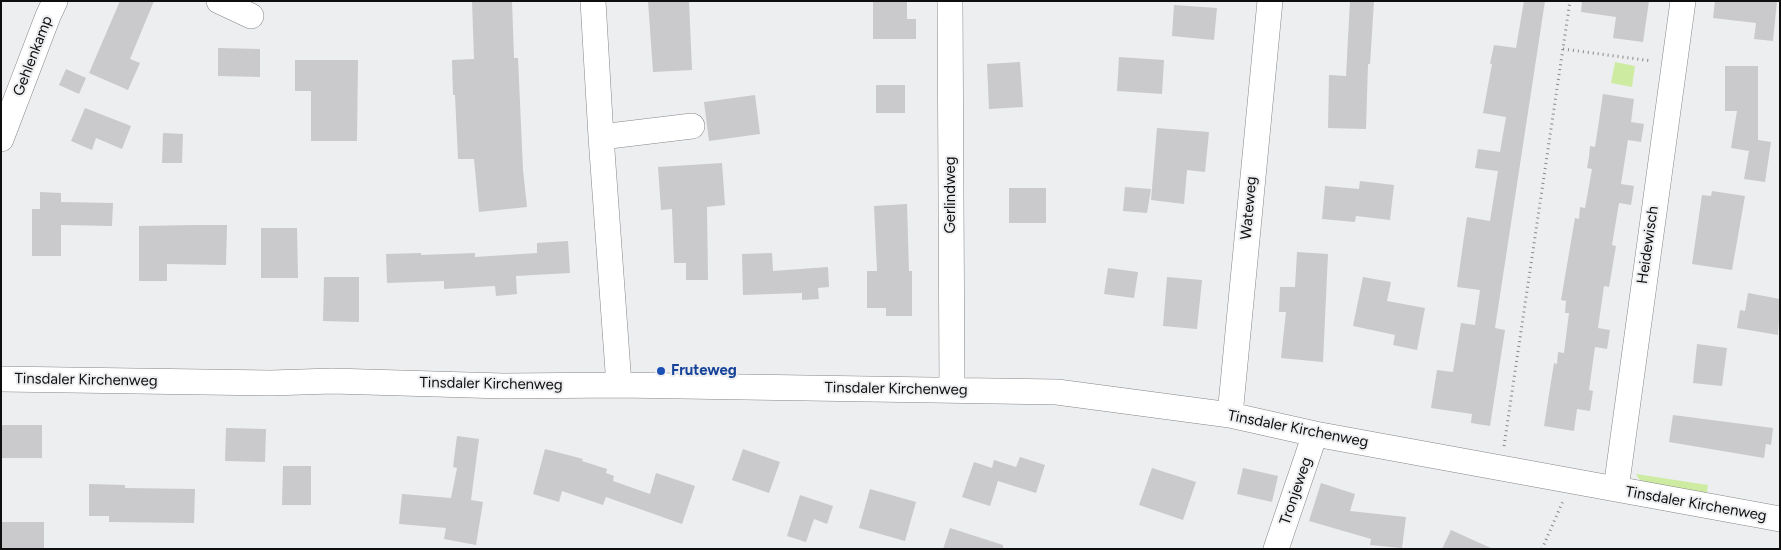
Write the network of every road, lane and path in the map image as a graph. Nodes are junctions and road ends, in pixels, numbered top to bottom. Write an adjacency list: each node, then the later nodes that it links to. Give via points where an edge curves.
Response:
1 (55, 1): 13 (street, Gehlenkamp)
2 (219, 1): 8 (street)
3 (593, 1): 12 (street)
4 (950, 1): 16 (street, Gerlindweg)
5 (1270, 1): 17 (street, Wateweg)
6 (1570, 1): 9 (path)
7 (1683, 1): 10 (street, Heidewisch)
8 (251, 16)
9 (1564, 49): 10 (path); 19 (path)
10 (1674, 64): 21 (street, Heidewisch)
11 (692, 126): 12 (street)
12 (601, 137): 15 (street)
13 (1, 139)
14 (1, 379): 15 (street, Tinsdaler Kirchenweg)
15 (619, 385): 16 (street, Tinsdaler Kirchenweg)
16 (952, 389): 17 (street, Tinsdaler Kirchenweg, via 1057,392)
17 (1230, 414): 18 (street, Tinsdaler Kirchenweg)
18 (1315, 434): 19 (street, Tinsdaler Kirchenweg); 23 (street, Tronjeweg)
19 (1501, 467): 20 (street, Tinsdaler Kirchenweg)
20 (1572, 481): 21 (street, Tinsdaler Kirchenweg); 24 (path)
21 (1616, 489): 22 (street, Tinsdaler Kirchenweg)
22 (1780, 519)
23 (1276, 549)
24 (1542, 549)

